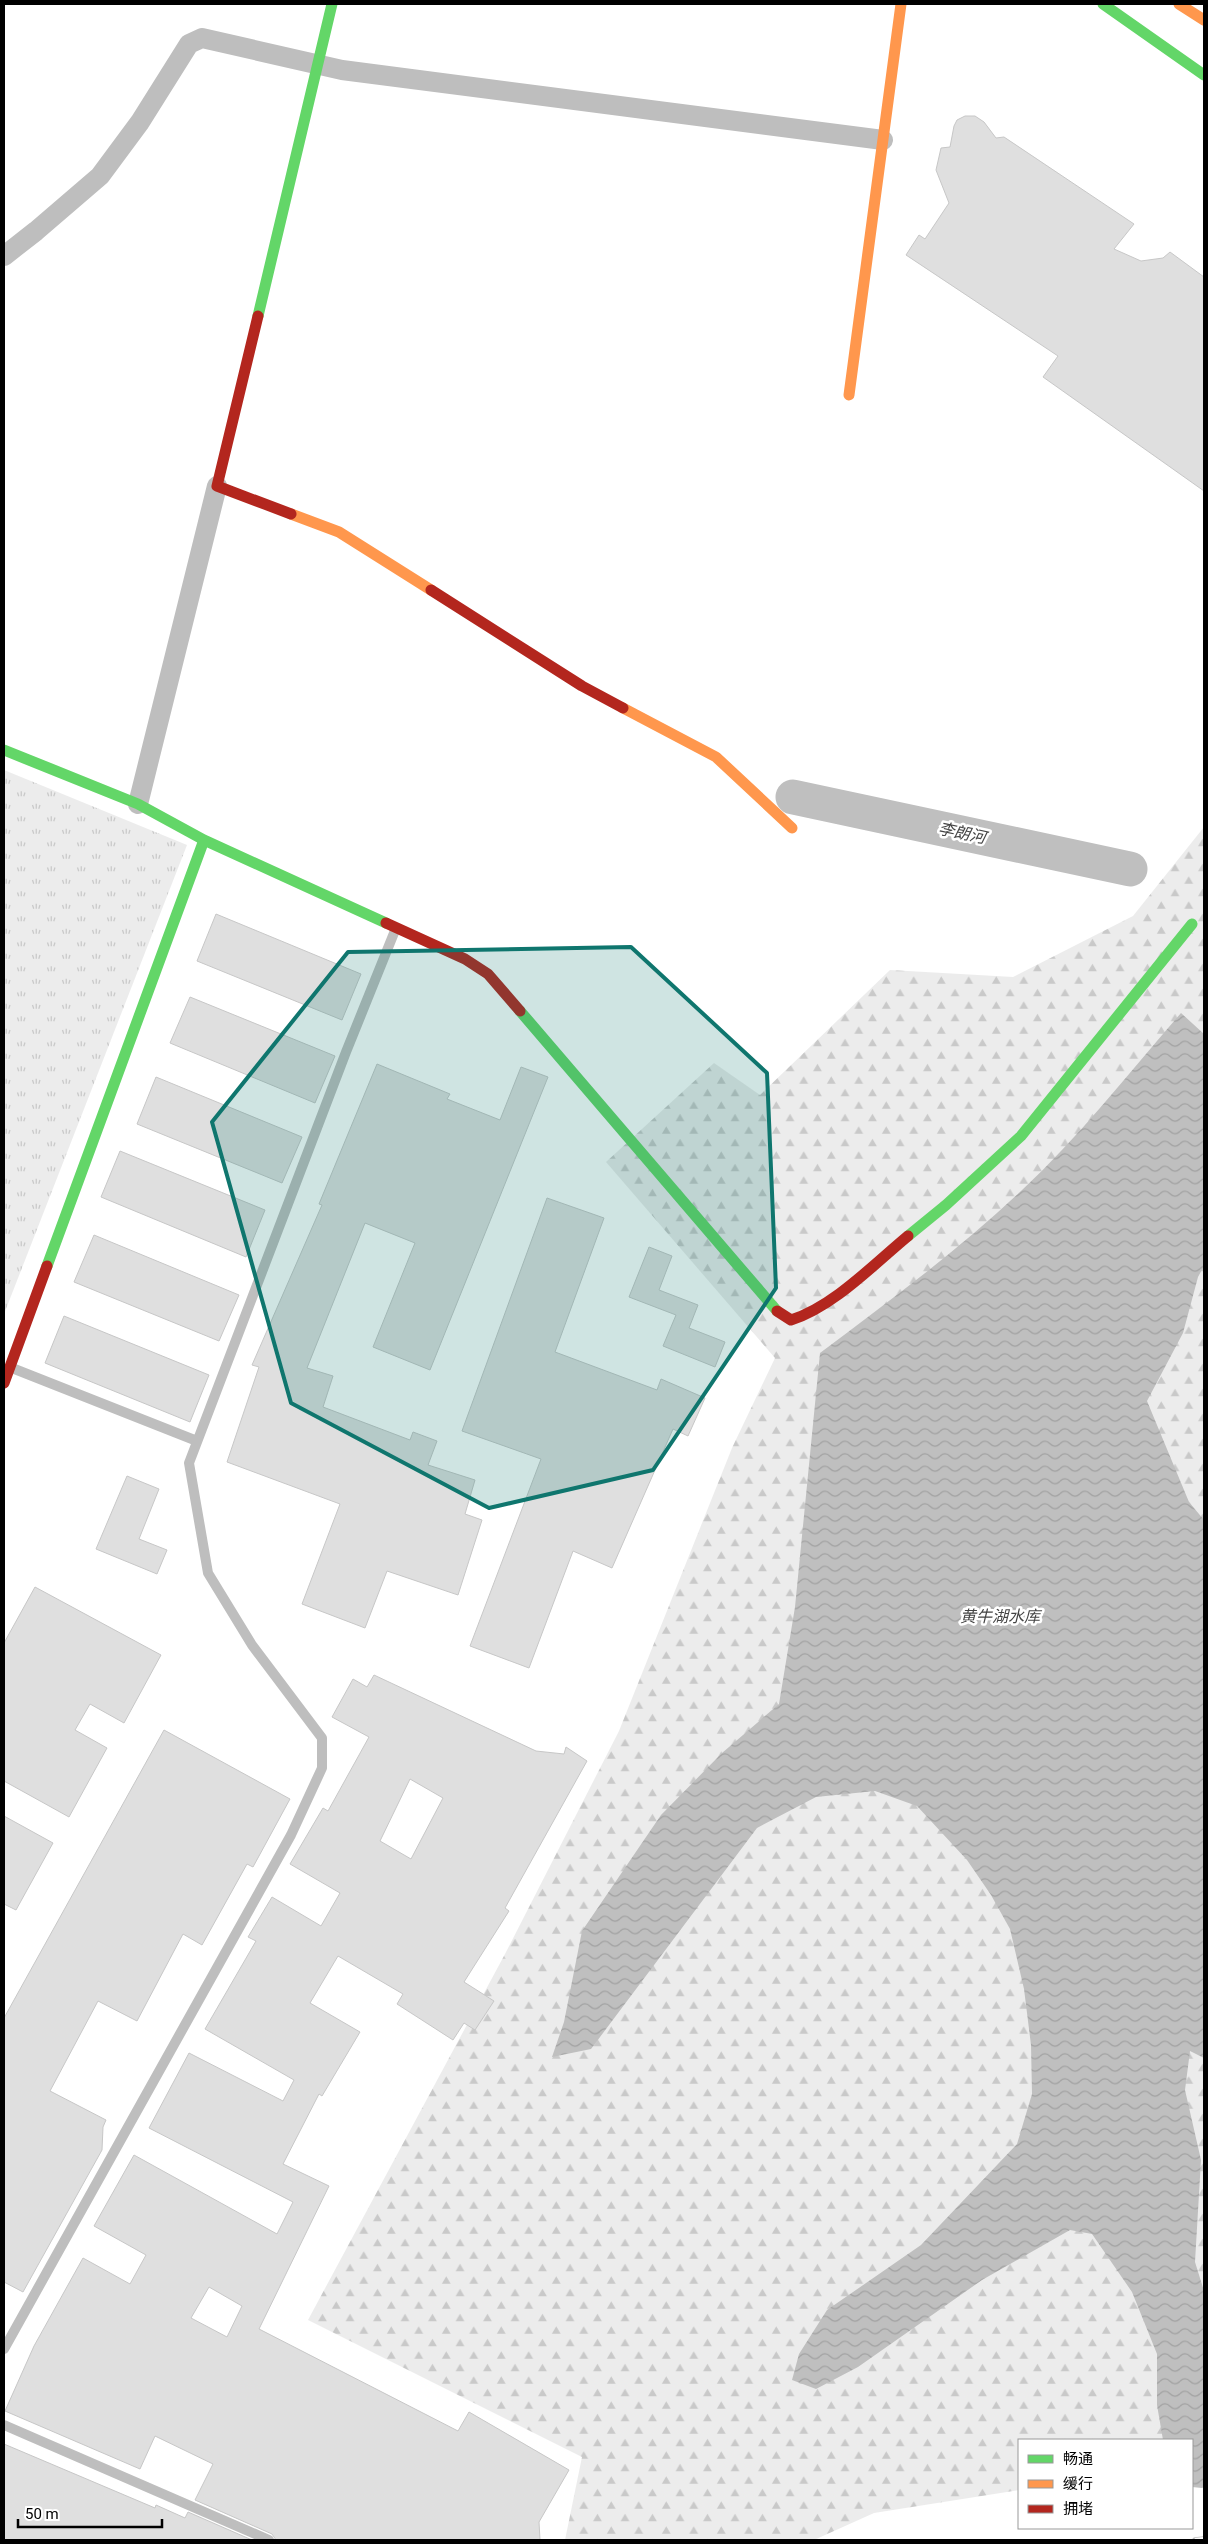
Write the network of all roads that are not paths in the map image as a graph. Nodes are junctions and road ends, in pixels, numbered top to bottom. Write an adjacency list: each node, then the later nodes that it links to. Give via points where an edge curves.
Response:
1 (332, 4): 6 (street)
2 (901, 4): 8 (street)
3 (1103, 4): 7 (street)
4 (1179, 4): 5 (street)
5 (1204, 20)
6 (316, 64): 8 (street); 9 (street, via 202,38 190,44 140,122 100,176); 11 (street)
7 (1204, 75)
8 (883, 140): 10 (street)
9 (4, 256)
10 (849, 396)
11 (216, 486): 13 (street); 14 (street, via 338,532 582,686 716,758)
12 (4, 750): 13 (street)
13 (138, 804): 15 (street)
14 (792, 828)
15 (204, 840): 17 (street); 18 (street)
16 (1192, 924): 17 (street, via 1021,1136 946,1205 826,1303 791,1320 779,1313 488,974 465,959)
17 (397, 928): 20 (lane)
18 (10, 1367): 19 (street); 20 (lane)
19 (4, 1383)
20 (197, 1441): 21 (lane, via 189,1463 208,1573 252,1645 322,1738 322,1768 290,1835)
21 (4, 2349)
22 (4, 2425): 23 (lane)
23 (269, 2540)

